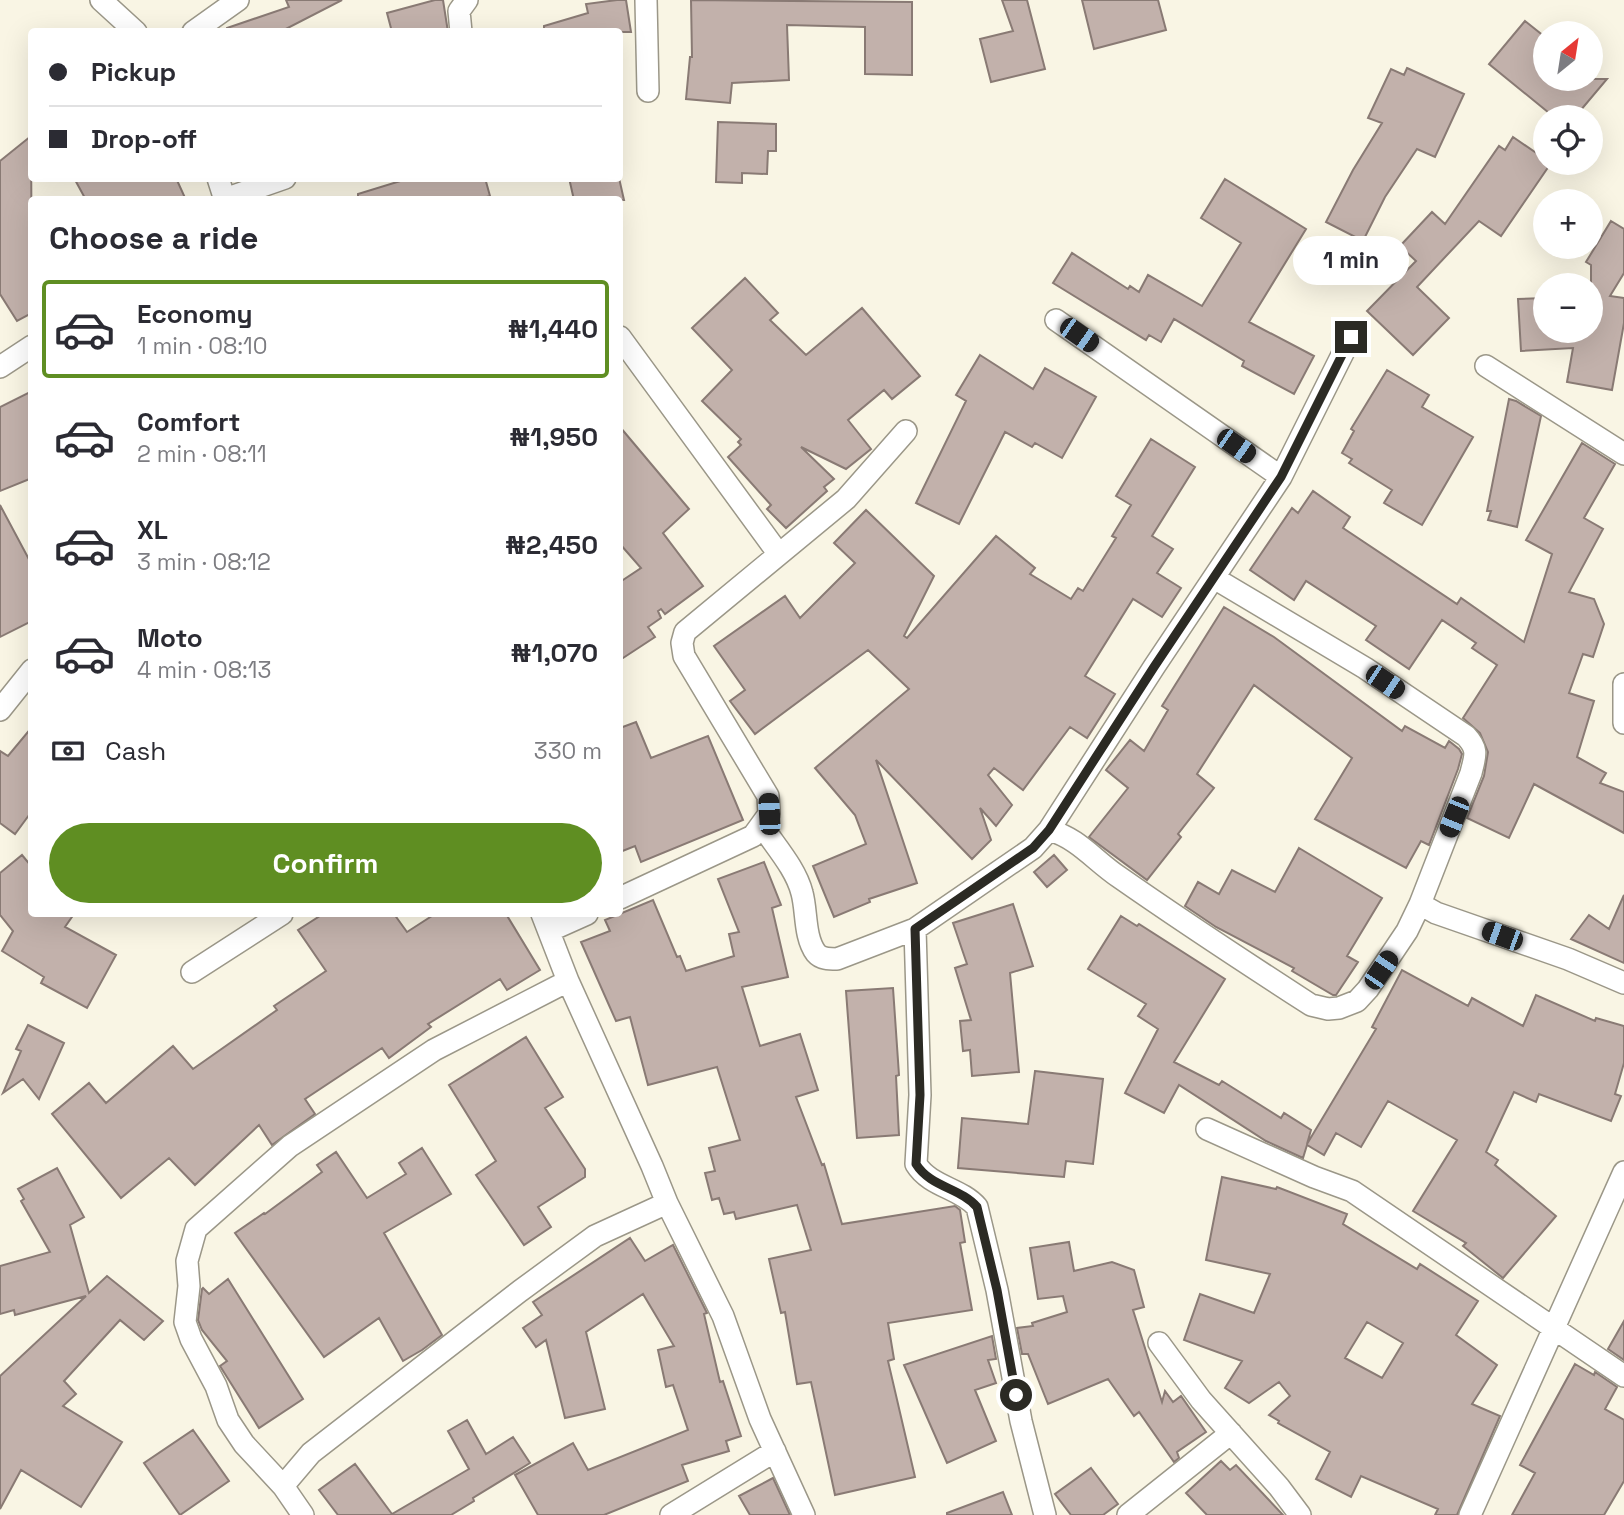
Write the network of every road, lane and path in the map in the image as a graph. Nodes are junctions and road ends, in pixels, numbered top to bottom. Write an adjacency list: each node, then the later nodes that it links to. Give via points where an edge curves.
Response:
1 (101, 0): 5 (street)
2 (238, 0): 6 (street)
3 (467, 0): 7 (street, via 460,11)
4 (646, 0): 8 (street)
5 (131, 28)
6 (199, 28)
7 (461, 28)
8 (648, 91)
9 (274, 182): 10 (street)
10 (234, 196)
11 (1056, 320): 19 (street)
12 (1351, 337): 19 (street)
13 (623, 341): 20 (street)
14 (28, 348): 16 (street)
15 (1486, 366): 18 (street)
16 (0, 367)
17 (906, 431): 20 (street, via 846,499)
18 (1624, 454)
19 (1281, 477): 21 (street)
20 (778, 553): 27 (street, via 684,632 682,643 684,656 768,796 769,814)
21 (1214, 578): 26 (street); 29 (street, via 1365,668 1474,745 1471,773)
22 (28, 675): 24 (street)
23 (1624, 684): 25 (street)
24 (0, 710)
25 (1624, 723)
26 (1049, 830): 29 (street, via 1076,842 1111,872 1311,1005 1328,1009 1357,1001 1368,989); 33 (street, via 1033,848)
27 (758, 831): 28 (street); 33 (street, via 776,847 802,891 811,941 821,957 837,959)
28 (623, 897)
29 (1420, 904): 36 (street)
30 (277, 917): 34 (street)
31 (571, 917): 32 (street)
32 (545, 922): 35 (street)
33 (915, 929): 49 (street, via 920,1095 916,1164 930,1179 977,1207)
34 (192, 972)
35 (568, 981): 39 (street); 45 (street, via 434,1050 301,1138 196,1228 187,1261 188,1331 228,1420)
36 (1624, 983)
37 (1207, 1129): 40 (street, via 1352,1191)
38 (1624, 1172): 40 (street)
39 (667, 1203): 44 (street, via 723,1316); 45 (street, via 595,1236 530,1283 311,1453)
40 (1555, 1328): 42 (street); 52 (street)
41 (1159, 1343): 43 (street)
42 (1624, 1376)
43 (1231, 1433): 50 (street); 51 (street)
44 (775, 1451): 47 (street); 48 (street)
45 (283, 1486): 46 (street)
46 (303, 1515)
47 (671, 1515)
48 (804, 1515)
49 (1045, 1515)
50 (1128, 1515)
51 (1300, 1515)
52 (1470, 1515)

